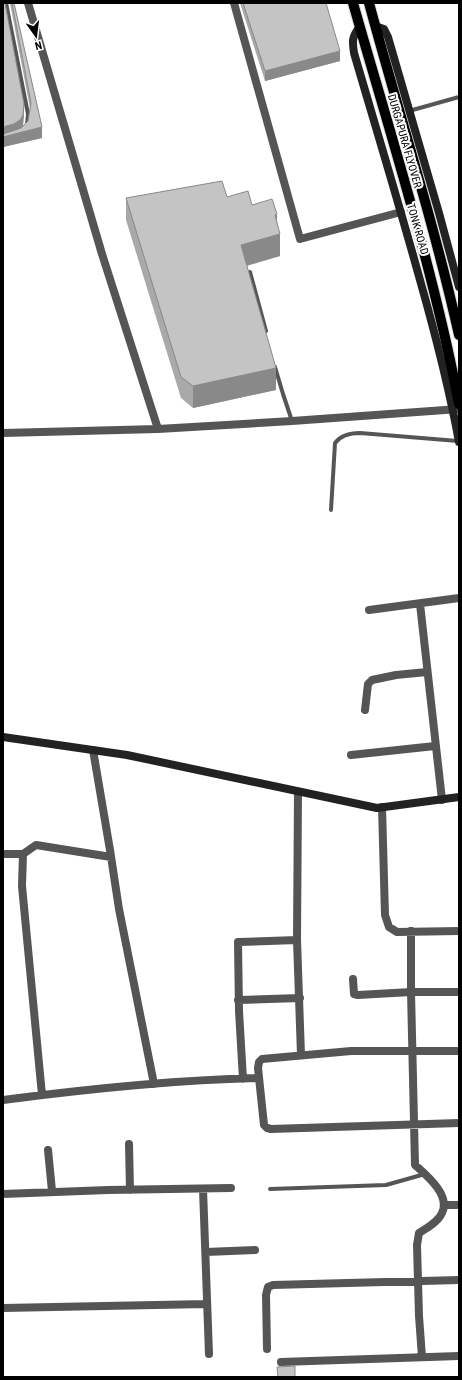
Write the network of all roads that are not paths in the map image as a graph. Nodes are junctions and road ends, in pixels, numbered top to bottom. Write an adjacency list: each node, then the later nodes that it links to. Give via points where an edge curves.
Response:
1 (6, 3): 10 (lane, via 28,114)
2 (28, 3): 19 (street, via 102,254)
3 (234, 3): 11 (street, via 300,239)
4 (353, 3): 6 (main road, DURGAPURA FLYOVER)
5 (369, 3): 7 (main road)
6 (360, 26): 11 (street, TONK ROAD, via 353,35 354,53); 17 (main road, DURGAPURA FLYOVER, via 434,290 449,352)
7 (375, 26): 9 (street, via 384,29 388,37); 15 (main road, DURGAPURA FLYOVER, via 437,245)
8 (459, 97): 9 (lane)
9 (409, 111): 13 (street)
10 (25, 132)
11 (401, 212): 17 (street, TONK ROAD)
12 (250, 272): 14 (lane)
13 (459, 287)
14 (266, 333)
15 (459, 335)
16 (274, 363): 18 (lane)
17 (457, 408): 18 (street); 21 (street, TONK ROAD)
18 (292, 421): 19 (street)
19 (158, 428): 20 (street)
20 (3, 433)
21 (459, 441): 22 (lane, via 355,433 338,439 335,443)
22 (331, 510)
23 (459, 598): 24 (street)
24 (420, 604): 25 (street); 26 (street)
25 (369, 610)
26 (427, 672): 27 (street, via 372,680 368,684); 29 (street)
27 (365, 710)
28 (3, 737): 30 (street)
29 (435, 746): 31 (street); 34 (street)
30 (93, 750): 32 (street); 38 (street)
31 (351, 755)
32 (298, 792): 35 (street); 41 (street)
33 (459, 797): 34 (street)
34 (442, 800): 35 (street)
35 (382, 808): 39 (street, via 385,915 389,927 397,932)
36 (3, 854): 37 (street)
37 (23, 854): 38 (street, via 36,845); 53 (street, via 22,886)
38 (111, 857): 52 (street)
39 (411, 931): 40 (street); 43 (street)
40 (459, 931)
41 (297, 940): 45 (street); 46 (street, via 238,942)
42 (353, 979): 43 (street, via 356,995)
43 (411, 992): 44 (street); 47 (street)
44 (459, 992)
45 (300, 998): 46 (street); 49 (street)
46 (238, 1000): 51 (street)
47 (412, 1050): 48 (street); 49 (street); 56 (street)
48 (459, 1051)
49 (301, 1055): 50 (street, via 262,1059 259,1062)
50 (259, 1078): 51 (street); 56 (street, via 264,1124 267,1128)
51 (243, 1079): 52 (street)
52 (154, 1084): 53 (street)
53 (42, 1095): 54 (street)
54 (3, 1100)
55 (459, 1123): 56 (street)
56 (415, 1124): 59 (street, via 415,1165)
57 (129, 1144): 63 (street)
58 (48, 1150): 64 (street)
59 (425, 1174): 62 (lane, via 386,1185); 67 (street, via 437,1187)
60 (231, 1188): 61 (street)
61 (203, 1189): 63 (street); 69 (street)
62 (270, 1189)
63 (130, 1190): 64 (street)
64 (52, 1191): 65 (street)
65 (3, 1194)
66 (459, 1204): 67 (street)
67 (444, 1206): 71 (street, via 434,1224 419,1233)
68 (255, 1250): 69 (street)
69 (206, 1252): 72 (street)
70 (459, 1280): 71 (street)
71 (417, 1281): 74 (street, via 268,1287); 77 (street)
72 (207, 1304): 73 (street); 75 (street)
73 (3, 1308)
74 (267, 1349)
75 (210, 1354)
76 (459, 1356): 77 (street)
77 (422, 1357): 78 (street)
78 (281, 1362)

